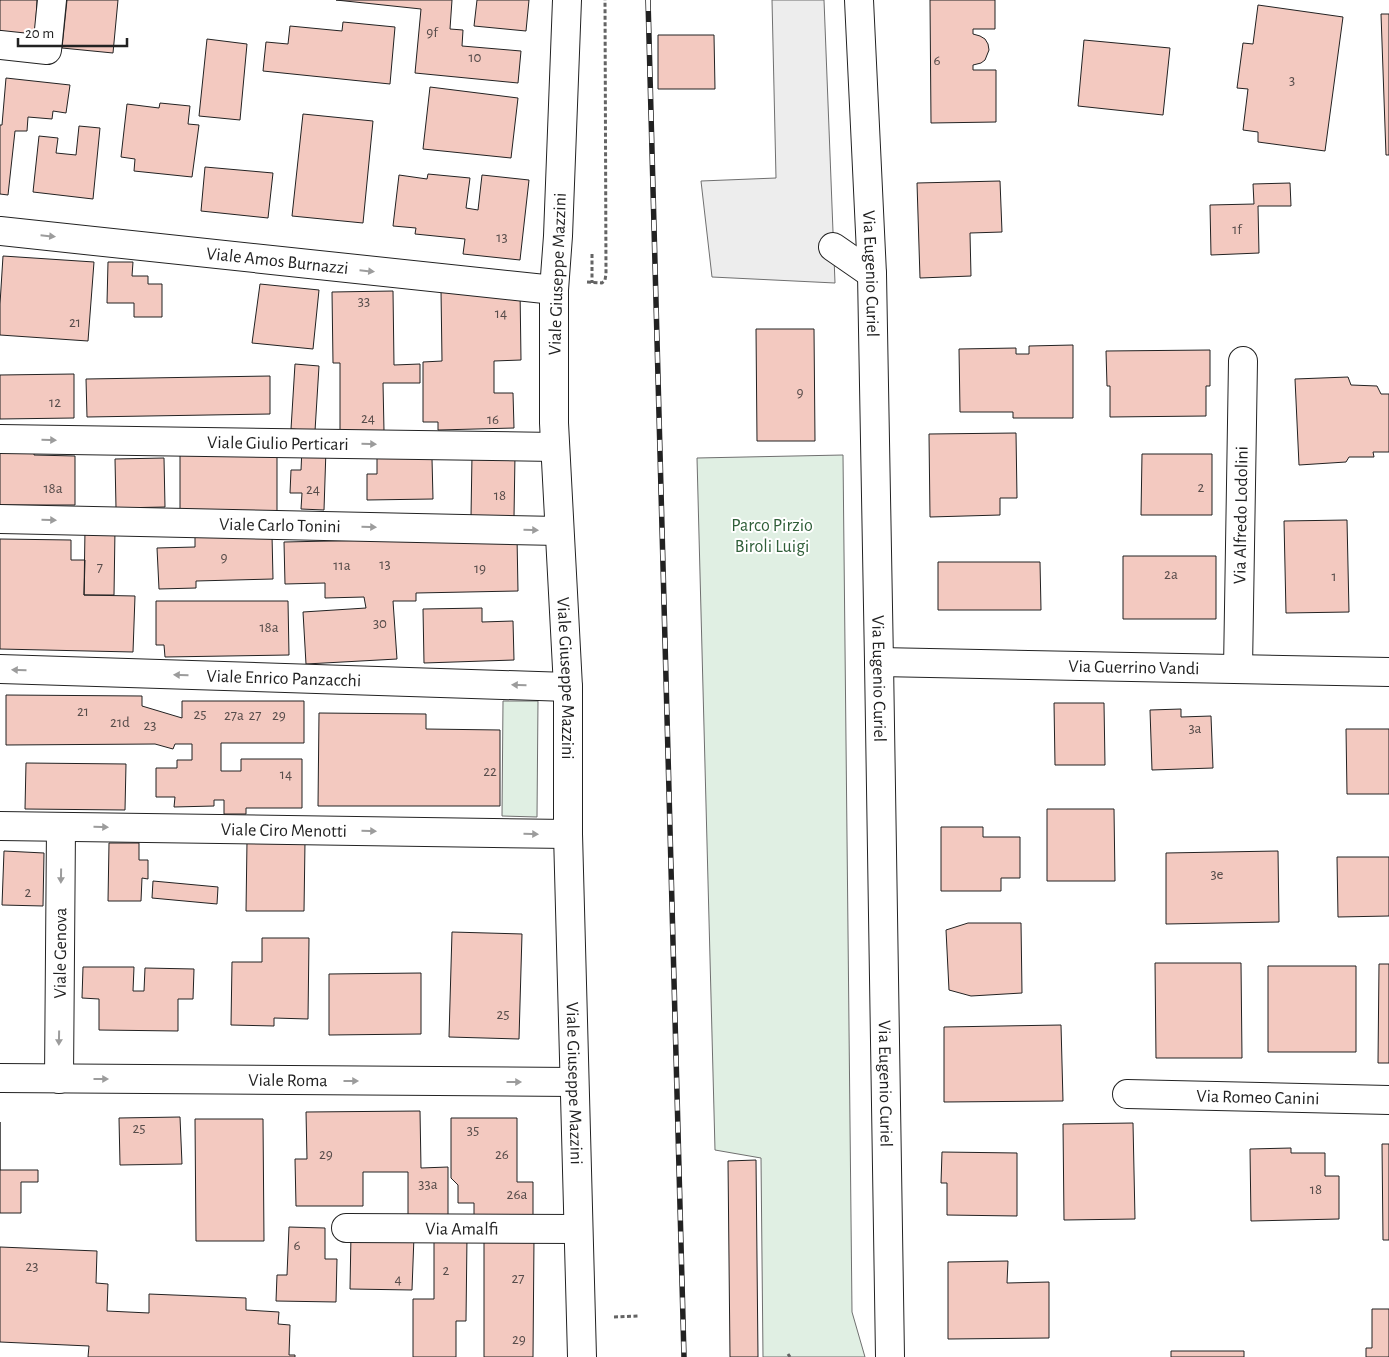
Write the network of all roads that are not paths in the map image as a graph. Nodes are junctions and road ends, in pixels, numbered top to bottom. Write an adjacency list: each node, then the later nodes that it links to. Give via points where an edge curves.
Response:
1 (52, 0): 4 (street, via 47,50)
2 (567, 0): 8 (street, Viale Giuseppe Mazzini)
3 (859, 0): 7 (street, Via Eugenio Curiel)
4 (0, 46)
5 (0, 231): 8 (street, Viale Amos Burnazzi, one-way to 8)
6 (833, 247): 7 (street)
7 (872, 274): 14 (street, Via Eugenio Curiel)
8 (554, 283): 11 (street, Viale Giuseppe Mazzini)
9 (1244, 361): 16 (street, Via Alfredo Lodolini)
10 (0, 439): 11 (street, Viale Giulio Perticari, one-way to 11)
11 (555, 447): 13 (street, Viale Giuseppe Mazzini)
12 (0, 520): 13 (street, Viale Carlo Tonini, one-way to 13)
13 (559, 531): 18 (street, Viale Giuseppe Mazzini)
14 (880, 662): 16 (street, Via Guerrino Vandi); 30 (street, Via Eugenio Curiel)
15 (0, 669): 18 (street, Viale Enrico Panzacchi, one-way to 15)
16 (1238, 669): 17 (street, Via Guerrino Vandi)
17 (1389, 672)
18 (568, 686): 21 (street, Viale Giuseppe Mazzini)
19 (0, 826): 20 (street, Viale Ciro Menotti)
20 (61, 827): 21 (street, Viale Ciro Menotti, one-way to 21); 23 (street, Viale Genova, one-way to 23)
21 (568, 834): 24 (street, Viale Giuseppe Mazzini)
22 (0, 1078): 23 (street, Viale Roma)
23 (59, 1079): 24 (street, Viale Roma, one-way to 24)
24 (574, 1082): 28 (street, Viale Giuseppe Mazzini)
25 (1127, 1094): 26 (street, Via Romeo Canini)
26 (1389, 1100)
27 (346, 1228): 28 (street, Via Amalfi)
28 (578, 1229): 29 (street, Viale Giuseppe Mazzini)
29 (582, 1357)
30 (890, 1357)

